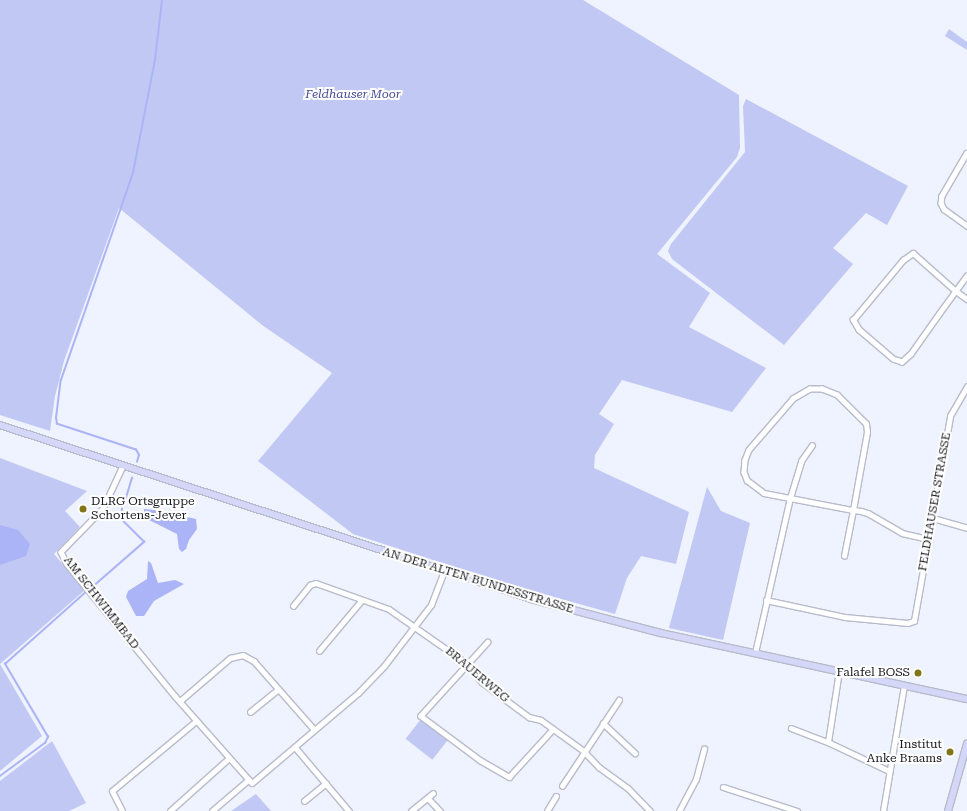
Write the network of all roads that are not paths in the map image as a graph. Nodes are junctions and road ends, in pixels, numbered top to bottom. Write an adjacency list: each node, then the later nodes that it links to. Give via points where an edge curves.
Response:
1 (967, 153): 2 (street, via 942,196 941,203 944,209)
2 (967, 226)
3 (967, 276): 4 (street)
4 (956, 291): 4 (street, via 913,253 903,260 857,313 853,320 854,325 893,359 902,362 911,354); 5 (street)
5 (967, 299)
6 (967, 387): 12 (street, FELDHAUSER STRASSE, via 950,416)
7 (0, 424): 9 (street, AN DER ALTEN BUNDESSTRASSE)
8 (812, 445): 10 (street, via 801,461)
9 (123, 466): 16 (street, AN DER ALTEN BUNDESSTRASSE); 30 (street, AM SCHWIMMBAD, via 103,509 61,552 86,587)
10 (790, 498): 11 (street); 11 (street, via 754,488 744,472 745,460 758,439 793,399 802,392 822,389 830,391 847,403 866,424); 17 (street)
11 (853, 510): 14 (street, via 868,513 912,537); 15 (street)
12 (932, 518): 13 (street); 14 (street, FELDHAUSER STRASSE)
13 (967, 528)
14 (929, 540): 17 (street, FELDHAUSER STRASSE, via 914,621 908,623 846,617)
15 (844, 556)
16 (444, 572): 20 (street, via 431,606); 23 (street, AN DER ALTEN BUNDESSTRASSE, via 530,600)
17 (766, 600): 23 (street)
18 (361, 601): 19 (street, BRAUERWEG, via 316,583 310,585); 20 (street, BRAUERWEG, via 389,610); 22 (street)
19 (293, 606)
20 (416, 627): 24 (street, BRAUERWEG); 35 (street, via 363,689)
21 (488, 642): 24 (street)
22 (319, 651)
23 (755, 653): 25 (street, AN DER ALTEN BUNDESSTRASSE)
24 (466, 663): 36 (street, BRAUERWEG, via 482,682 529,717 541,720); 36 (street, via 421,716 480,760 509,777)
25 (839, 671): 26 (street, AN DER ALTEN BUNDESSTRASSE); 37 (street)
26 (904, 686): 28 (street, AN DER ALTEN BUNDESSTRASSE); 44 (street)
27 (278, 689): 30 (street, via 248,656 237,655 219,666); 31 (street); 35 (street)
28 (967, 699)
29 (620, 700): 33 (street)
30 (180, 701): 32 (street, AM SCHWIMMBAD)
31 (250, 712)
32 (196, 721): 43 (street, AM SCHWIMMBAD); 53 (street, via 112,791)
33 (603, 723): 41 (street); 42 (street)
34 (791, 728): 37 (street)
35 (314, 729): 39 (street)
36 (553, 729): 41 (street, BRAUERWEG)
37 (828, 742): 44 (street)
38 (967, 744): 64 (street)
39 (295, 747): 45 (street, via 252,783); 46 (street)
40 (704, 750): 61 (street, via 696,779)
41 (584, 751): 47 (street); 60 (street, BRAUERWEG, via 599,767 628,788)
42 (635, 753)
43 (229, 758): 45 (street, AM SCHWIMMBAD); 54 (street)
44 (889, 771): 63 (street)
45 (248, 780): 55 (street)
46 (326, 783): 52 (street); 56 (street)
47 (562, 786)
48 (723, 787): 62 (street)
49 (432, 793): 51 (street)
50 (556, 796): 59 (street)
51 (428, 798): 57 (street); 58 (street)
52 (304, 801)
53 (122, 811)
54 (170, 811)
55 (212, 811)
56 (349, 811)
57 (411, 811)
58 (440, 811)
59 (547, 811)
60 (650, 811)
61 (679, 811)
62 (797, 811)
63 (883, 811)
64 (948, 811)

